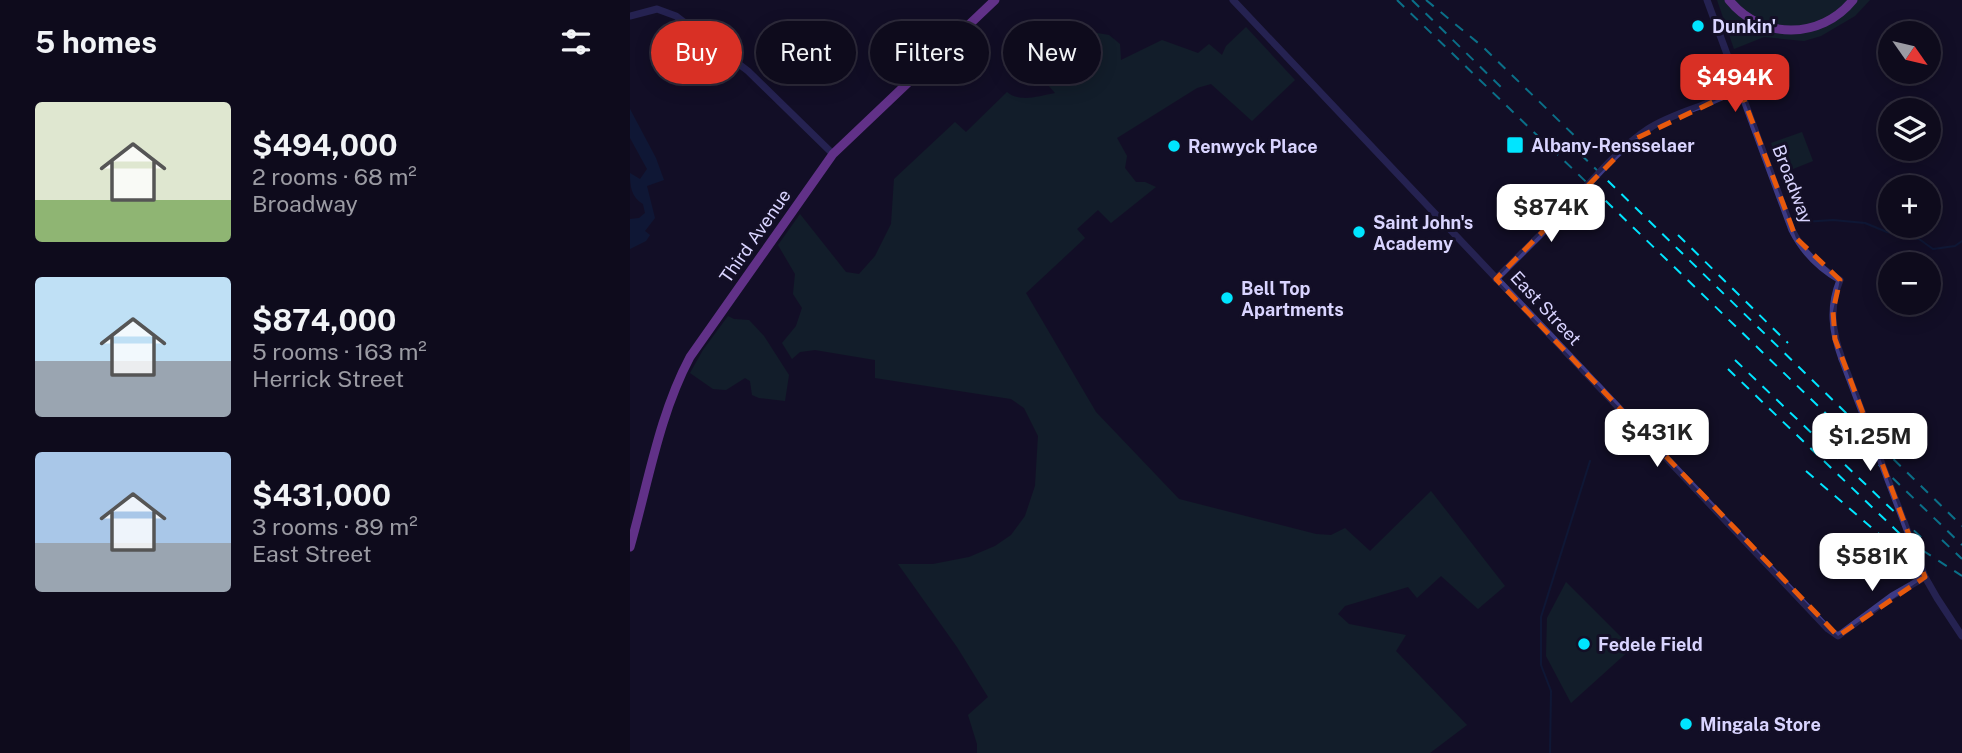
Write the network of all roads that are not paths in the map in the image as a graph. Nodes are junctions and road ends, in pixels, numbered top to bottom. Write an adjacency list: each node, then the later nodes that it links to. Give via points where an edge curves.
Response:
1 (995, 0): 8 (main road, Third Avenue)
2 (1233, 0): 9 (street, East Street)
3 (1707, 0): 7 (street, Broadway)
4 (1729, 0): 5 (main road, via 1745,16 1779,30 1827,22)
5 (1853, 0)
6 (630, 16): 8 (street, via 657,9 676,16 748,71)
7 (1741, 89): 9 (street, bridge, via 1664,120 1640,135); 11 (street, Broadway, bridge, via 1792,230 1808,255 1840,280 1832,326)
8 (833, 154): 10 (main road, Third Avenue, via 678,379)
9 (1496, 279): 11 (street, East Street, via 1838,636)
10 (630, 547)
11 (1925, 577): 12 (street, Broadway)
12 (1962, 636)

